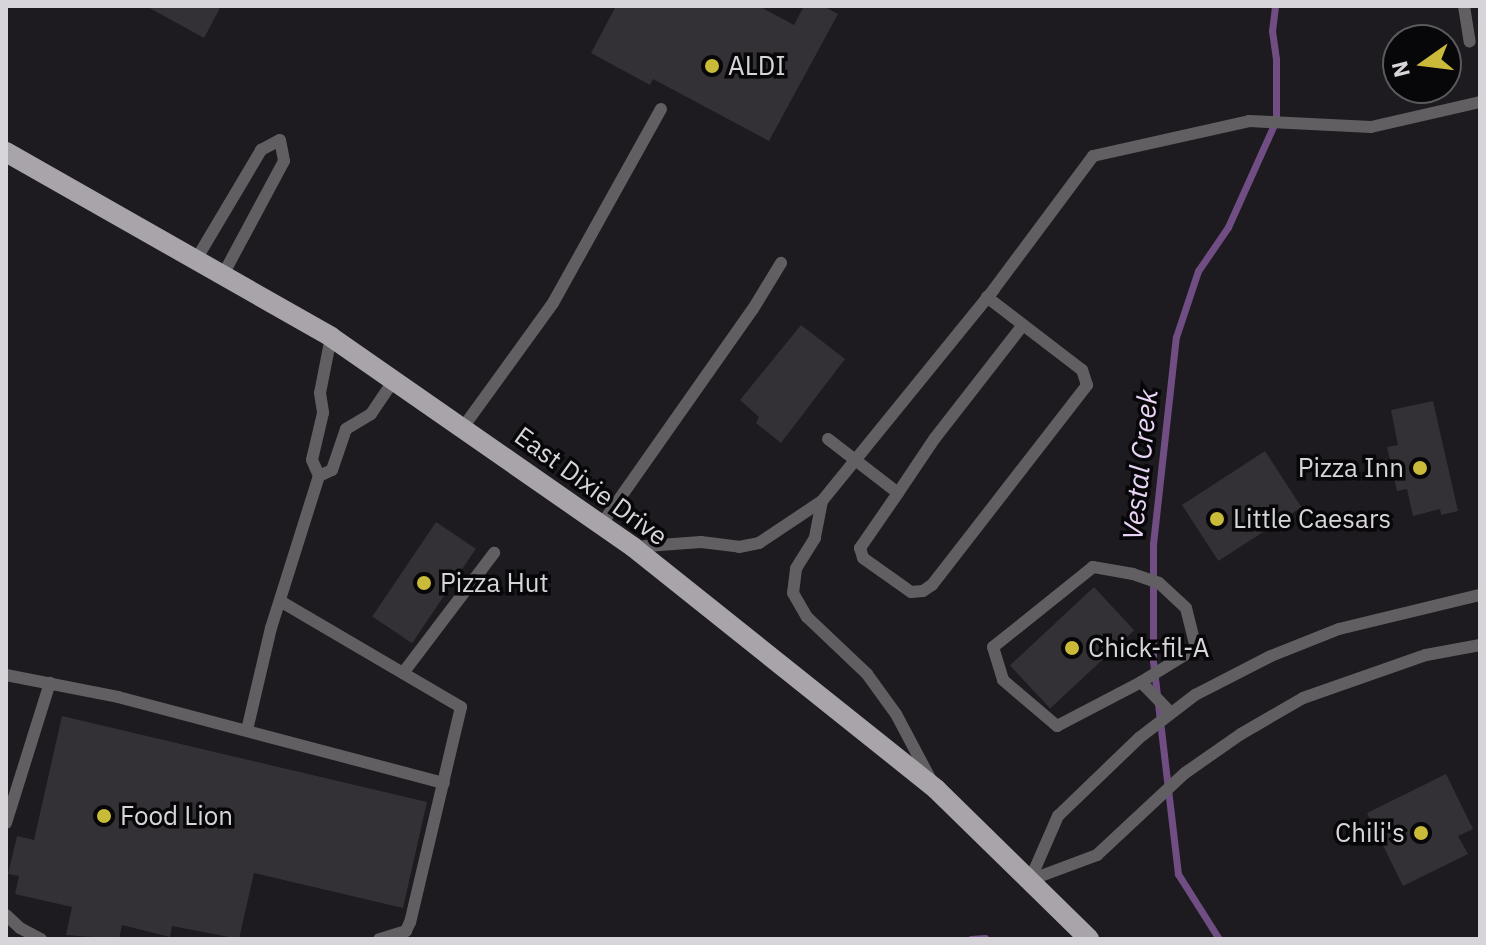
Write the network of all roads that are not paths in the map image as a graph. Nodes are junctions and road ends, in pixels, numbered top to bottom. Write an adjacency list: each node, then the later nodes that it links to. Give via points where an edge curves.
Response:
1 (1464, 6): 2 (lane)
2 (1470, 42)
3 (1480, 102): 9 (lane, via 1371,127 1249,121 1093,156)
4 (661, 109): 13 (lane, via 553,303)
5 (6, 152): 6 (main road, East Dixie Drive)
6 (197, 258): 8 (main road, East Dixie Drive); 8 (lane, via 261,150 280,140 284,161)
7 (781, 263): 19 (lane)
8 (224, 273): 11 (main road, East Dixie Drive)
9 (987, 297): 10 (lane); 15 (lane)
10 (1023, 325): 17 (lane); 17 (lane, via 1082,370 1087,385 932,585 916,594 860,554)
11 (331, 337): 12 (main road, East Dixie Drive); 16 (lane, via 312,460)
12 (393, 381): 13 (main road, East Dixie Drive); 16 (lane, via 371,414 346,429 332,470)
13 (464, 426): 19 (main road, East Dixie Drive)
14 (828, 439): 15 (lane)
15 (855, 461): 17 (lane); 18 (lane)
16 (319, 476): 23 (lane)
17 (898, 493)
18 (822, 501): 20 (lane, via 759,543); 32 (lane, via 815,538 796,569 793,593 807,617 867,674 896,714)
19 (601, 525): 20 (main road, East Dixie Drive)
20 (633, 547): 32 (main road, East Dixie Drive)
21 (494, 553): 25 (lane)
22 (1480, 595): 29 (lane, via 1339,629 1271,656)
23 (280, 601): 25 (lane); 30 (lane)
24 (1480, 645): 34 (lane, via 1426,655 1303,698 1185,773 1097,855)
25 (403, 673): 31 (lane, via 461,707)
26 (6, 675): 28 (lane)
27 (1141, 682): 27 (lane, via 1196,648 1186,608 1159,583 1133,574 1093,567 993,647 1003,680 1057,726); 29 (lane)
28 (50, 683): 30 (lane); 33 (lane)
29 (1171, 713): 34 (lane, via 1058,816)
30 (247, 730): 31 (lane)
31 (444, 783): 37 (lane, via 410,922 406,931)
32 (936, 789): 34 (main road, East Dixie Drive)
33 (6, 823)
34 (1030, 880): 38 (main road, East Dixie Drive)
35 (6, 915): 36 (lane)
36 (41, 939)
37 (379, 939)
38 (1089, 939)

